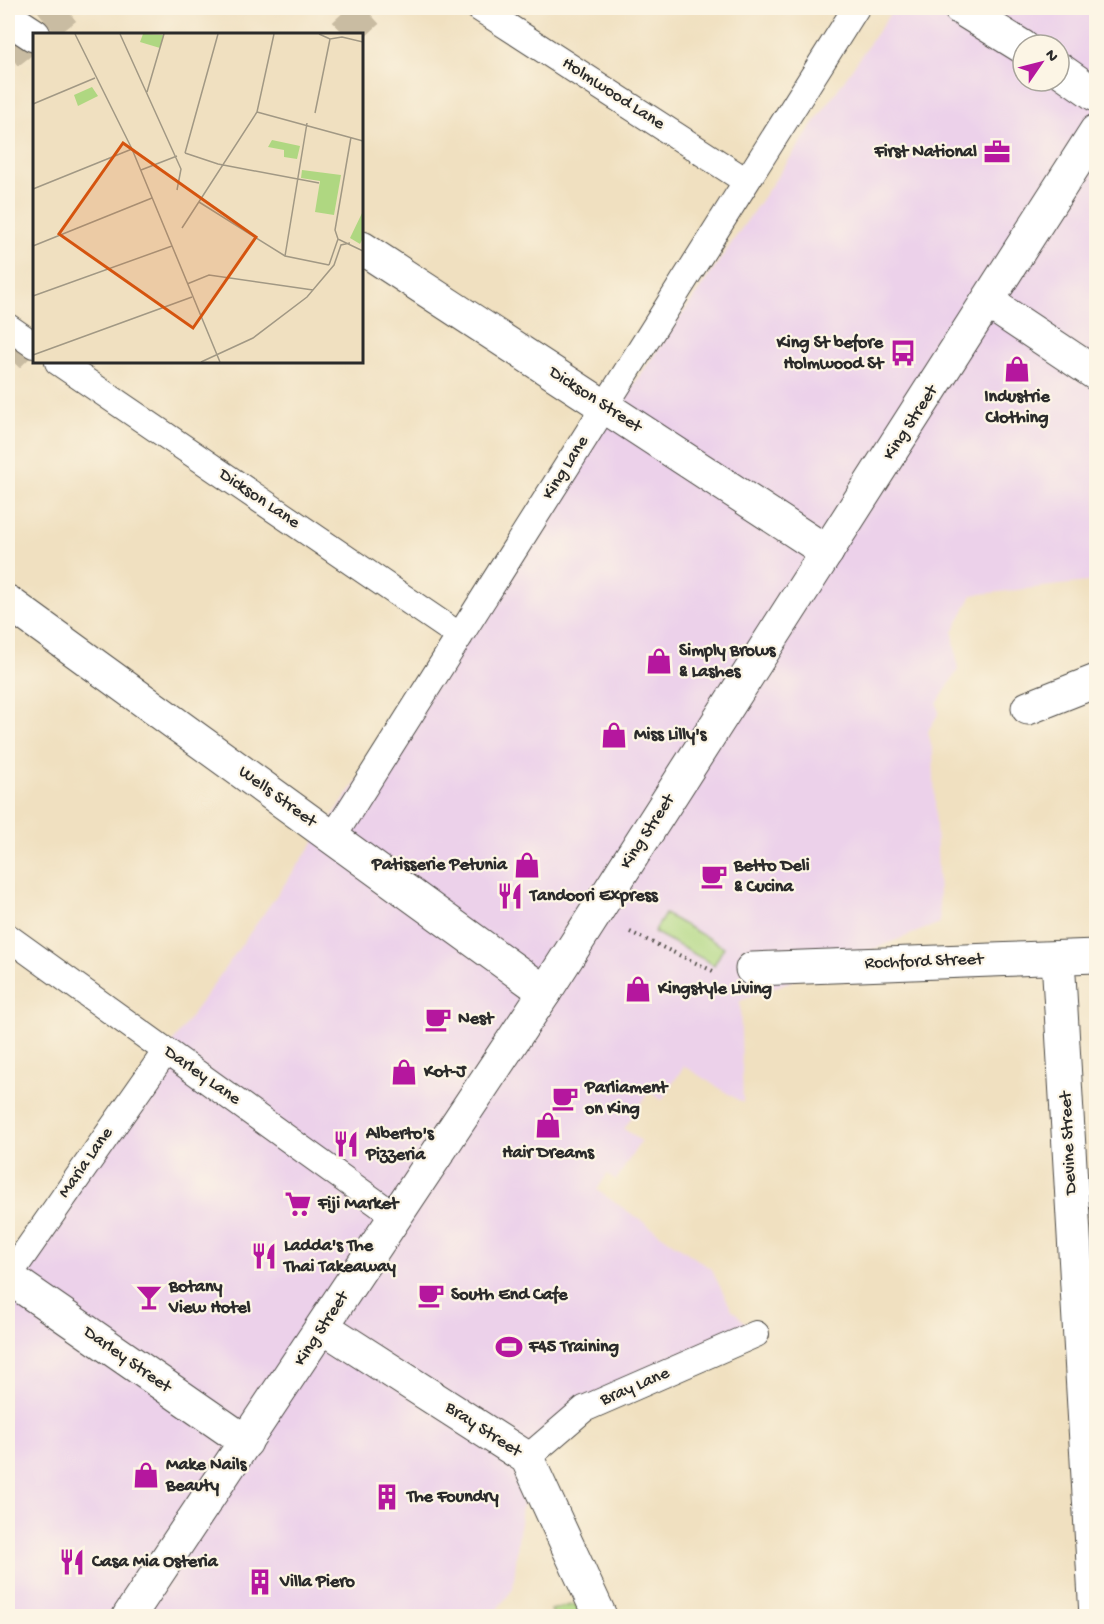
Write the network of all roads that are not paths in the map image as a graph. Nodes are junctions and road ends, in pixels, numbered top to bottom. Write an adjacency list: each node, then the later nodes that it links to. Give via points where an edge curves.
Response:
1 (479, 8): 10 (lane, Holmwood Lane)
2 (856, 8): 10 (lane, King Lane)
3 (960, 8): 6 (main road)
4 (8, 18): 5 (main road)
5 (33, 34)
6 (1011, 40)
7 (1071, 77): 8 (main road)
8 (1096, 95)
9 (1096, 131): 12 (main road, King Street)
10 (746, 181): 17 (lane, King Lane)
11 (363, 249): 17 (main road, Dickson Street)
12 (988, 302): 16 (main road); 18 (main road, King Street)
13 (8, 327): 14 (lane)
14 (33, 344)
15 (59, 363): 20 (lane, Dickson Lane)
16 (1096, 374)
17 (605, 407): 18 (main road, Dickson Street); 20 (lane, King Lane)
18 (827, 552): 28 (main road, King Street)
19 (8, 603): 23 (main road, Wells Street)
20 (460, 636): 23 (lane, King Lane)
21 (1096, 681): 22 (main road)
22 (1028, 708)
23 (333, 837): 28 (main road, Wells Street)
24 (8, 937): 29 (lane, Darley Lane)
25 (1096, 956): 26 (main road, Rochford Street)
26 (1058, 958): 27 (main road, Rochford Street); 38 (main road, Devine Street)
27 (752, 969)
28 (545, 992): 30 (main road, King Street)
29 (166, 1051): 30 (lane, Darley Lane); 31 (lane, Maria Lane)
30 (396, 1216): 32 (main road, King Street)
31 (8, 1277): 34 (main road, Darley Street)
32 (323, 1327): 34 (main road, King Street); 35 (main road, Bray Street)
33 (756, 1334): 35 (lane, Bray Lane, via 584,1409)
34 (246, 1442): 36 (main road, King Street)
35 (527, 1458): 37 (main road, Bray Street)
36 (129, 1617)
37 (600, 1617)
38 (1096, 1617)

